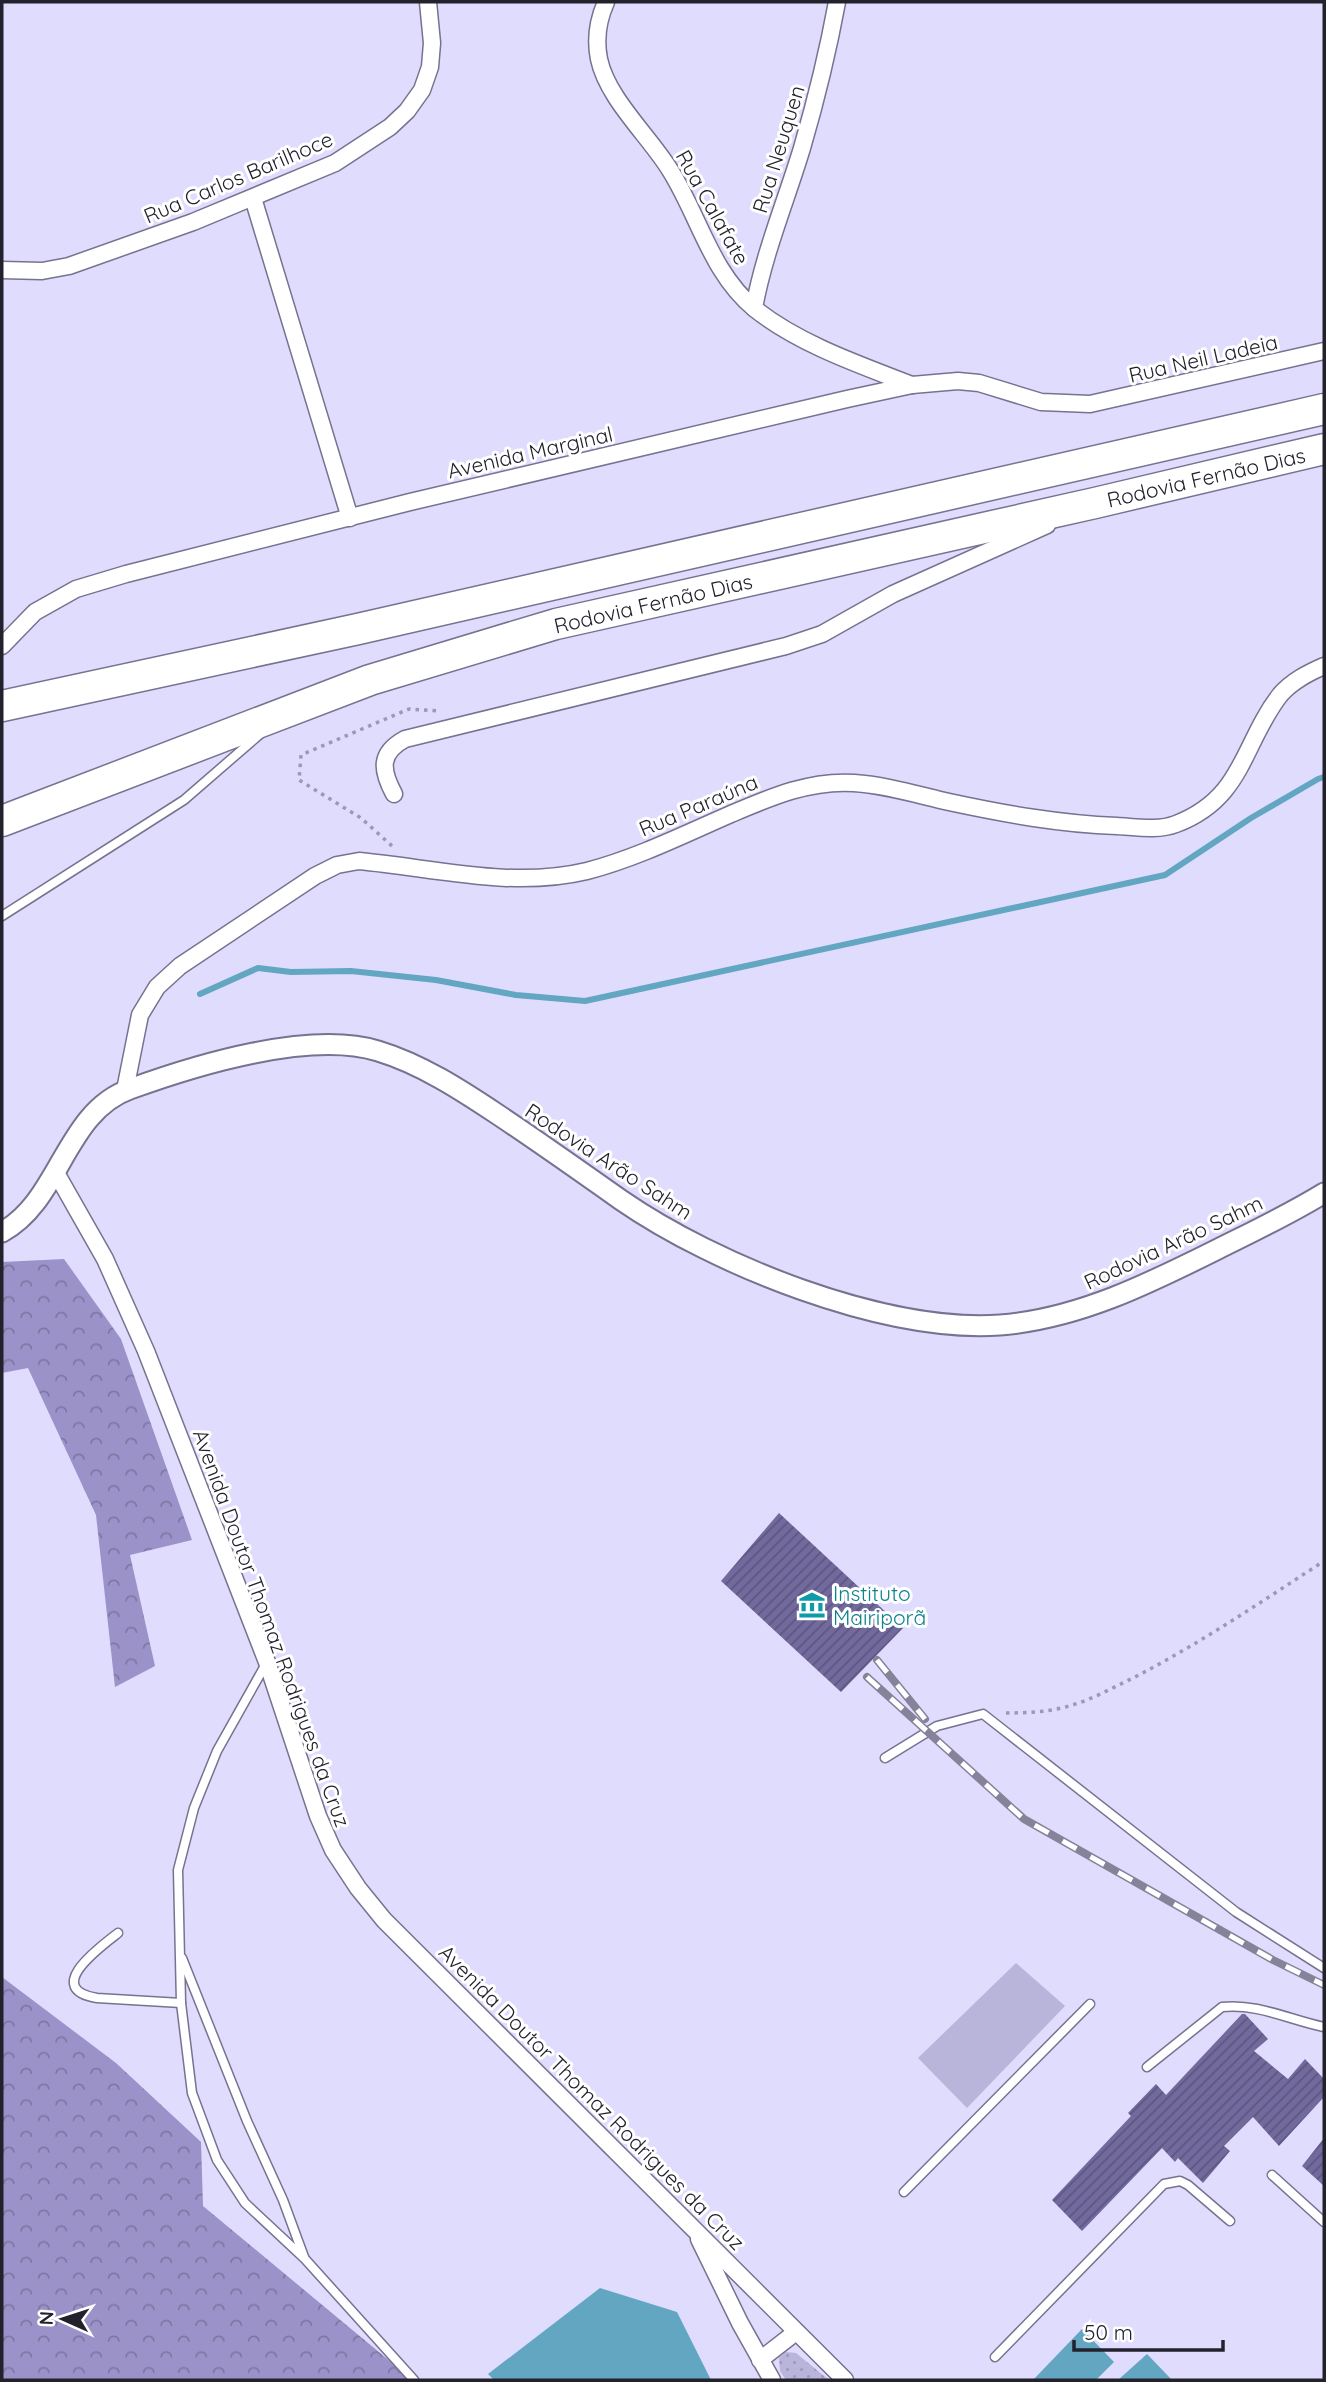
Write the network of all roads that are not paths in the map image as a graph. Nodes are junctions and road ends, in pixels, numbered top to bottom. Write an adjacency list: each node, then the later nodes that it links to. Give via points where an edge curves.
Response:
1 (428, 2): 4 (street, Rua Carlos Barilhoce, via 430,67 422,90 407,111 335,163)
2 (606, 2): 6 (street, Rua Calafate, via 597,38 606,80 680,186 718,266)
3 (837, 2): 6 (street, Rua Neuquen, via 802,150 759,279)
4 (253, 198): 5 (street, Rua Carlos Barilhoce, via 69,266); 13 (street)
5 (2, 270)
6 (754, 308): 8 (street, Rua Calafate, via 781,328)
7 (1324, 351): 9 (street, Rua Neil Ladeia)
8 (912, 385): 9 (street, Avenida Marginal, via 979,383 1041,402); 13 (street, Avenida Marginal)
9 (1090, 404)
10 (1324, 408): 16 (highway, Rodovia Fernão Dias)
11 (1324, 449): 12 (highway, Rodovia Fernão Dias)
12 (1095, 503): 17 (highway, Rodovia Fernão Dias, via 556,624 370,680); 18 (street, via 893,594 822,634 405,739 387,753 385,762 384,772)
13 (350, 518): 14 (street, Avenida Marginal, via 76,589 35,612)
14 (2, 646)
15 (1324, 666): 21 (street, Rua Paraúna, via 1299,678 1281,694 1223,794 1199,813 1173,825 1077,825 855,782 823,783 765,799 586,871 506,878 359,861 337,865 180,966 157,987 141,1015)
16 (2, 706)
17 (284, 713): 19 (highway, Rodovia Fernão Dias); 20 (lane, via 184,800)
18 (394, 794)
19 (2, 821)
20 (2, 916)
21 (125, 1090): 22 (street, Rodovia Arão Sahm, via 80,1129); 23 (street, Rodovia Arão Sahm, via 302,1045 377,1051 469,1096 676,1234 786,1284 894,1316 946,1324 1012,1323 1103,1302)
22 (55, 1171): 24 (street, Rodovia Arão Sahm, via 31,1208); 25 (street, Avenida Doutor Thomaz Rodrigues da Cruz, via 105,1259 146,1351)
23 (1324, 1193)
24 (2, 1232)
25 (267, 1662): 28 (lane, via 217,1751 194,1808 178,1870); 38 (street, Avenida Doutor Thomaz Rodrigues da Cruz, via 318,1816 358,1888 384,1920)
26 (884, 1758): 29 (lane, via 937,1727 983,1714 1236,1912)
27 (118, 1933): 30 (lane, via 81,1965 75,1975 78,1992 97,1998)
28 (180, 1952): 30 (lane); 39 (lane)
29 (1324, 1968)
30 (181, 2003): 39 (lane, via 192,2093 217,2160 245,2203)
31 (1090, 2004): 35 (lane)
32 (1324, 2027): 33 (lane, via 1261,2010 1222,2007)
33 (1147, 2067)
34 (1272, 2175): 37 (lane)
35 (904, 2192)
36 (1230, 2221): 41 (lane, via 1188,2185 1164,2183)
37 (1324, 2222)
38 (692, 2225): 40 (street, Avenida Doutor Thomaz Rodrigues da Cruz); 42 (street)
39 (304, 2259): 43 (lane)
40 (796, 2332): 42 (street); 45 (street, Avenida Doutor Thomaz Rodrigues da Cruz)
41 (995, 2357)
42 (760, 2360): 44 (street)
43 (414, 2380)
44 (772, 2380)
45 (845, 2380)

